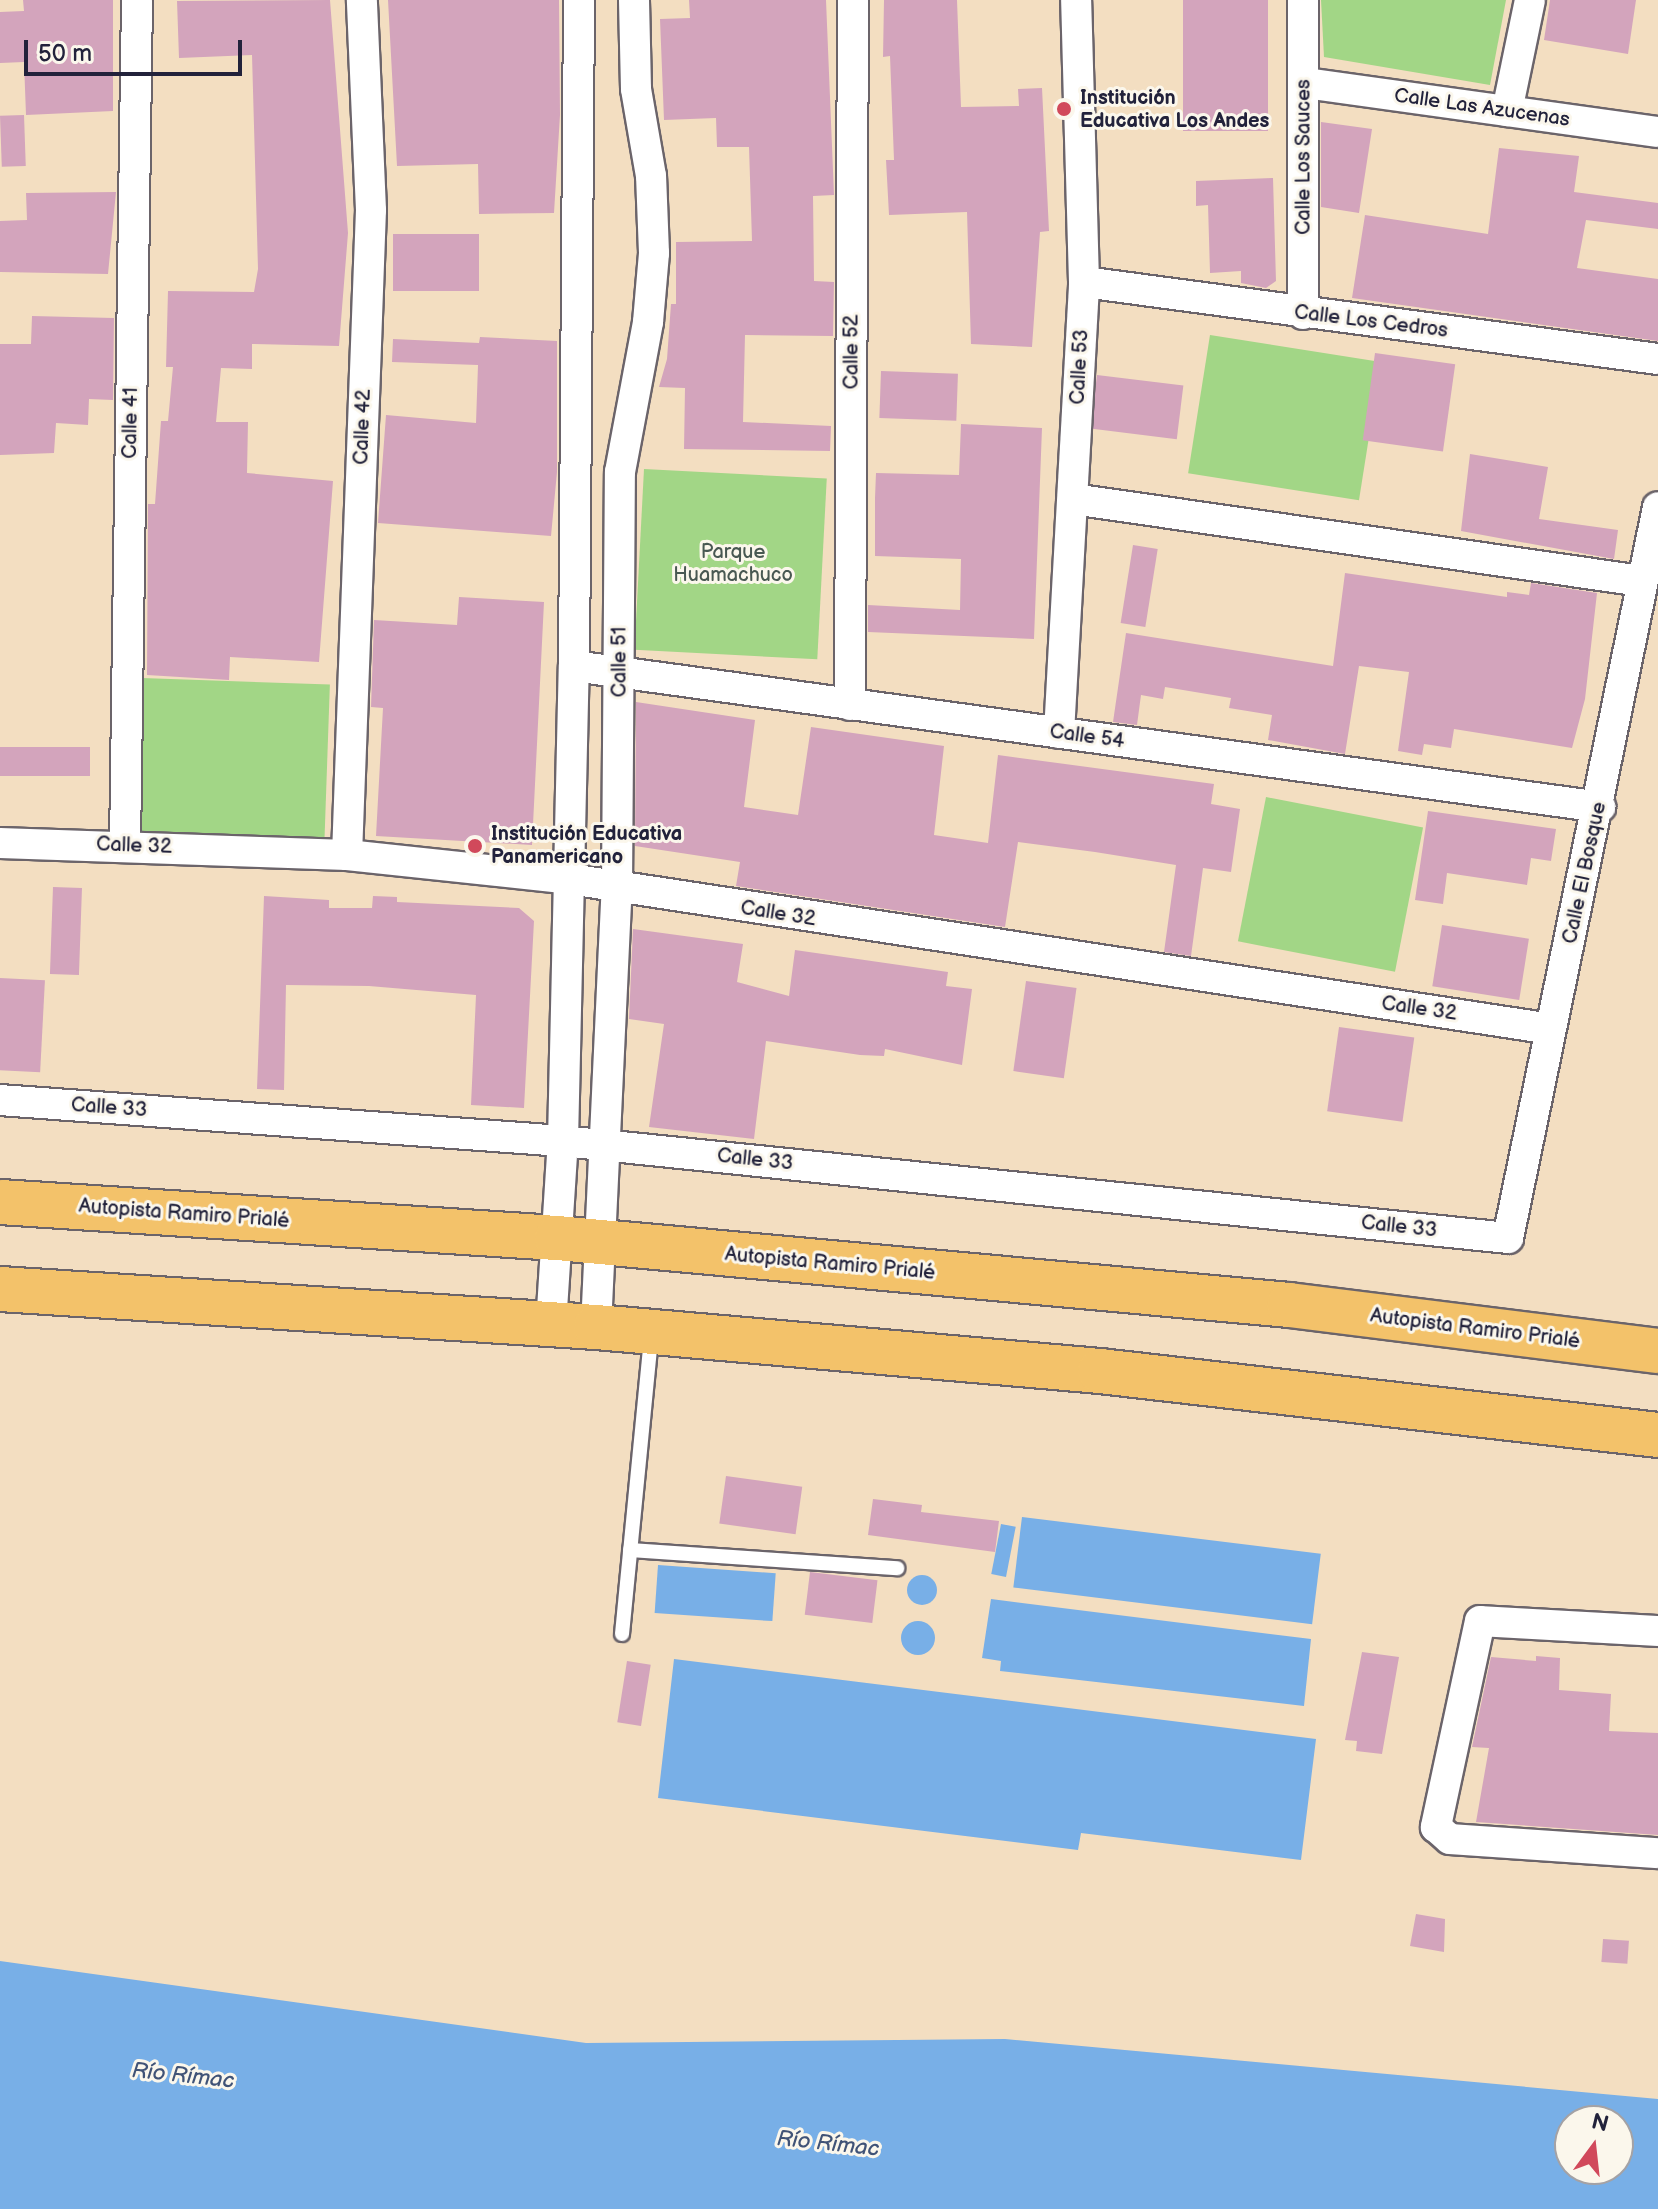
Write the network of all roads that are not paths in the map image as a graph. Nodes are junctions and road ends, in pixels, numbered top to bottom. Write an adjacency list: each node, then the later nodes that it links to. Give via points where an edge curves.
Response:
1 (137, 0): 24 (street, Calle 41)
2 (362, 0): 25 (street, Calle 42, via 371,210)
3 (579, 0): 18 (street)
4 (634, 0): 19 (street, Calle 51, via 636,89 651,176 654,253 648,322 620,472)
5 (853, 0): 20 (street, Calle 52)
6 (1076, 0): 12 (street, Calle 53)
7 (1303, 0): 9 (street, Calle Los Sauces)
8 (1530, 0): 10 (street)
9 (1305, 83): 10 (street, Calle Las Azucenas); 13 (street, Calle Los Sauces)
10 (1507, 111): 11 (street, Calle Las Azucenas)
11 (1658, 132)
12 (1084, 282): 13 (street, Calle Los Cedros); 15 (street, Calle 53)
13 (1303, 314): 14 (street, Calle Los Cedros)
14 (1658, 359)
15 (1073, 499): 17 (street); 21 (street, Calle 53)
16 (1658, 507): 17 (street, Calle El Bosque)
17 (1641, 581): 22 (street, Calle El Bosque)
18 (574, 666): 19 (street, Calle 54); 26 (street)
19 (620, 672): 20 (street, Calle 54); 27 (street, Calle 51)
20 (850, 705): 21 (street, Calle 54)
21 (1059, 733): 22 (street, Calle 54)
22 (1600, 807): 28 (street, Calle El Bosque)
23 (0, 843): 24 (street, Calle 32)
24 (125, 846): 25 (street, Calle 32)
25 (347, 855): 26 (street, Calle 32)
26 (570, 879): 27 (street, Calle 32); 30 (street)
27 (617, 889): 28 (street, Calle 32); 31 (street, Calle 51)
28 (1551, 1029): 34 (street, Calle El Bosque)
29 (0, 1100): 30 (street, Calle 33)
30 (563, 1141): 31 (street, Calle 33); 33 (street)
31 (608, 1146): 34 (street, Calle 33); 35 (street, Calle 51)
32 (0, 1202): 33 (highway, Autopista Ramiro Prialé)
33 (557, 1238): 35 (highway, Autopista Ramiro Prialé); 37 (street)
34 (1508, 1238)
35 (601, 1243): 38 (street, Calle 51); 40 (highway, Autopista Ramiro Prialé, via 1289,1305)
36 (0, 1289): 37 (highway)
37 (551, 1325): 38 (highway)
38 (596, 1327): 39 (highway)
39 (651, 1332): 41 (highway, via 1100,1371); 42 (lane)
40 (1658, 1351)
41 (1658, 1435)
42 (630, 1550): 43 (lane); 45 (lane)
43 (897, 1568)
44 (1658, 1631): 46 (street, via 1480,1621 1436,1827 1450,1839)
45 (622, 1634)
46 (1658, 1853)

